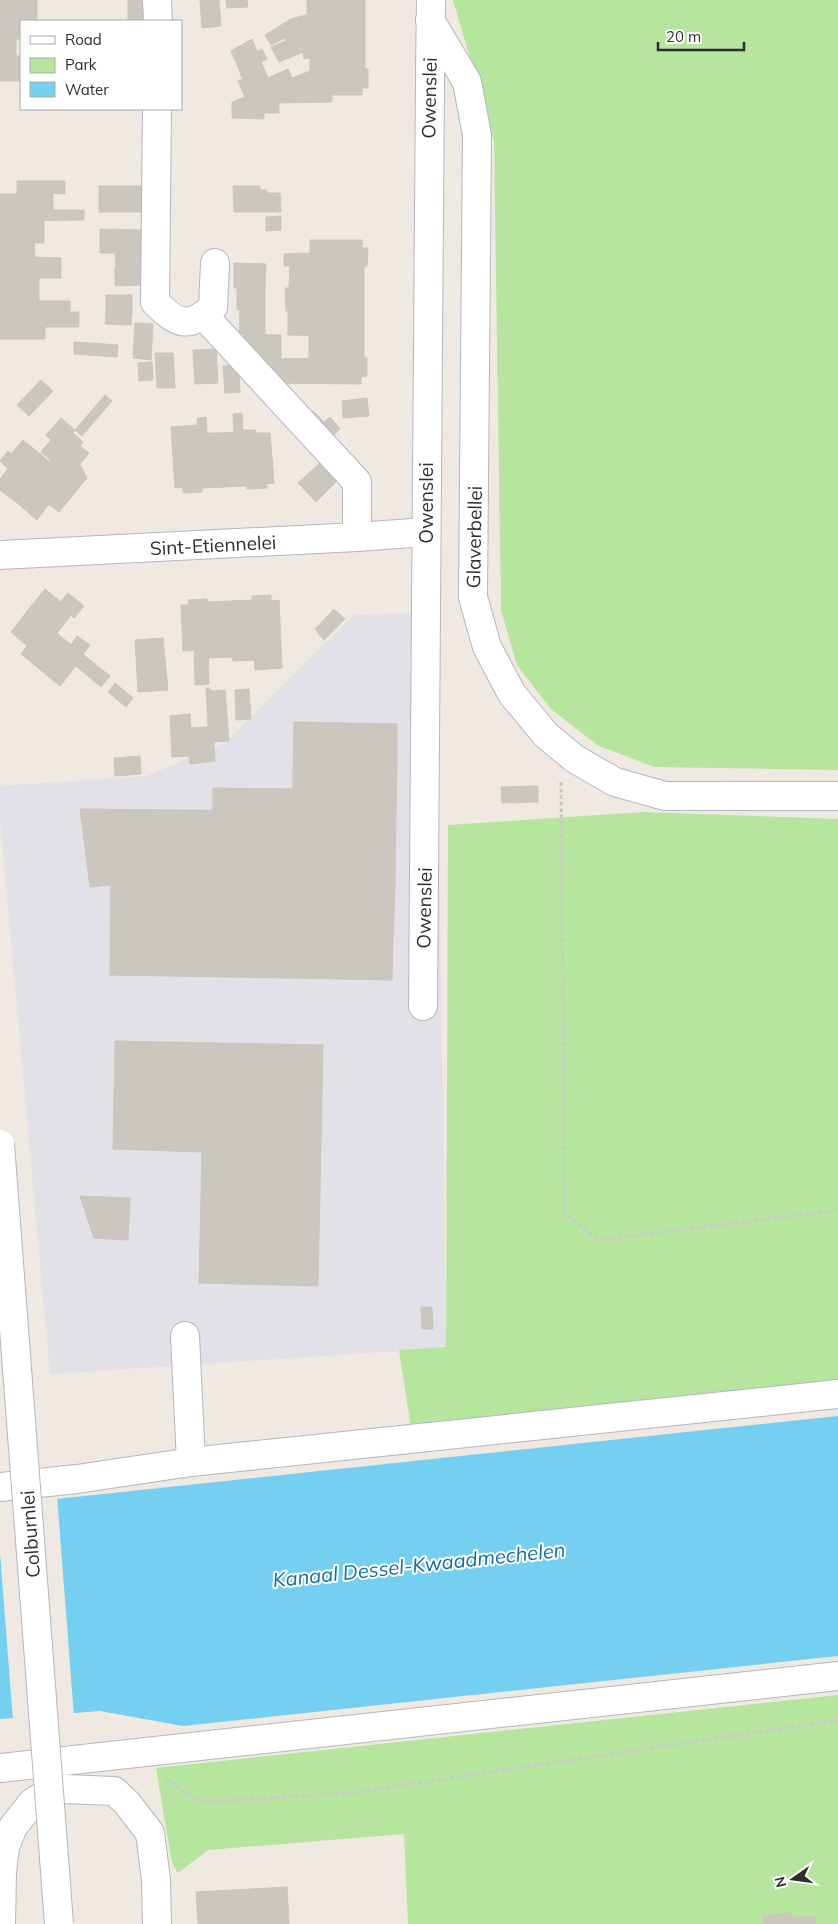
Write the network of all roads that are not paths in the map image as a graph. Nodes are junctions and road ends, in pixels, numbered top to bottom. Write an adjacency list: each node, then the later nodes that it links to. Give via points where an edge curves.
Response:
1 (157, 0): 3 (street)
2 (430, 10): 7 (street, Owenslei); 10 (street, Glaverbellei, via 467,82 477,135 473,597 488,648 512,694 546,735 575,759 615,782 665,796)
3 (158, 20)
4 (157, 110): 6 (street, via 155,302 172,319 191,322)
5 (215, 262): 6 (street, via 213,307)
6 (204, 316): 8 (street, via 357,482)
7 (426, 532): 8 (street, Sint-Etiennelei); 11 (street, Owenslei)
8 (357, 537): 9 (street, Sint-Etiennelei)
9 (0, 555)
10 (838, 796)
11 (423, 1006)
12 (0, 1144): 21 (street, Colburnlei, bridge)
13 (185, 1336): 15 (street)
14 (838, 1394): 15 (street)
15 (191, 1462): 16 (street)
16 (0, 1487)
17 (838, 1676): 18 (street)
18 (0, 1768)
19 (2, 1847): 20 (street); 22 (street, via 13,1826 41,1797 65,1789 114,1791 150,1833)
20 (1, 1924)
21 (60, 1924)
22 (157, 1924)

